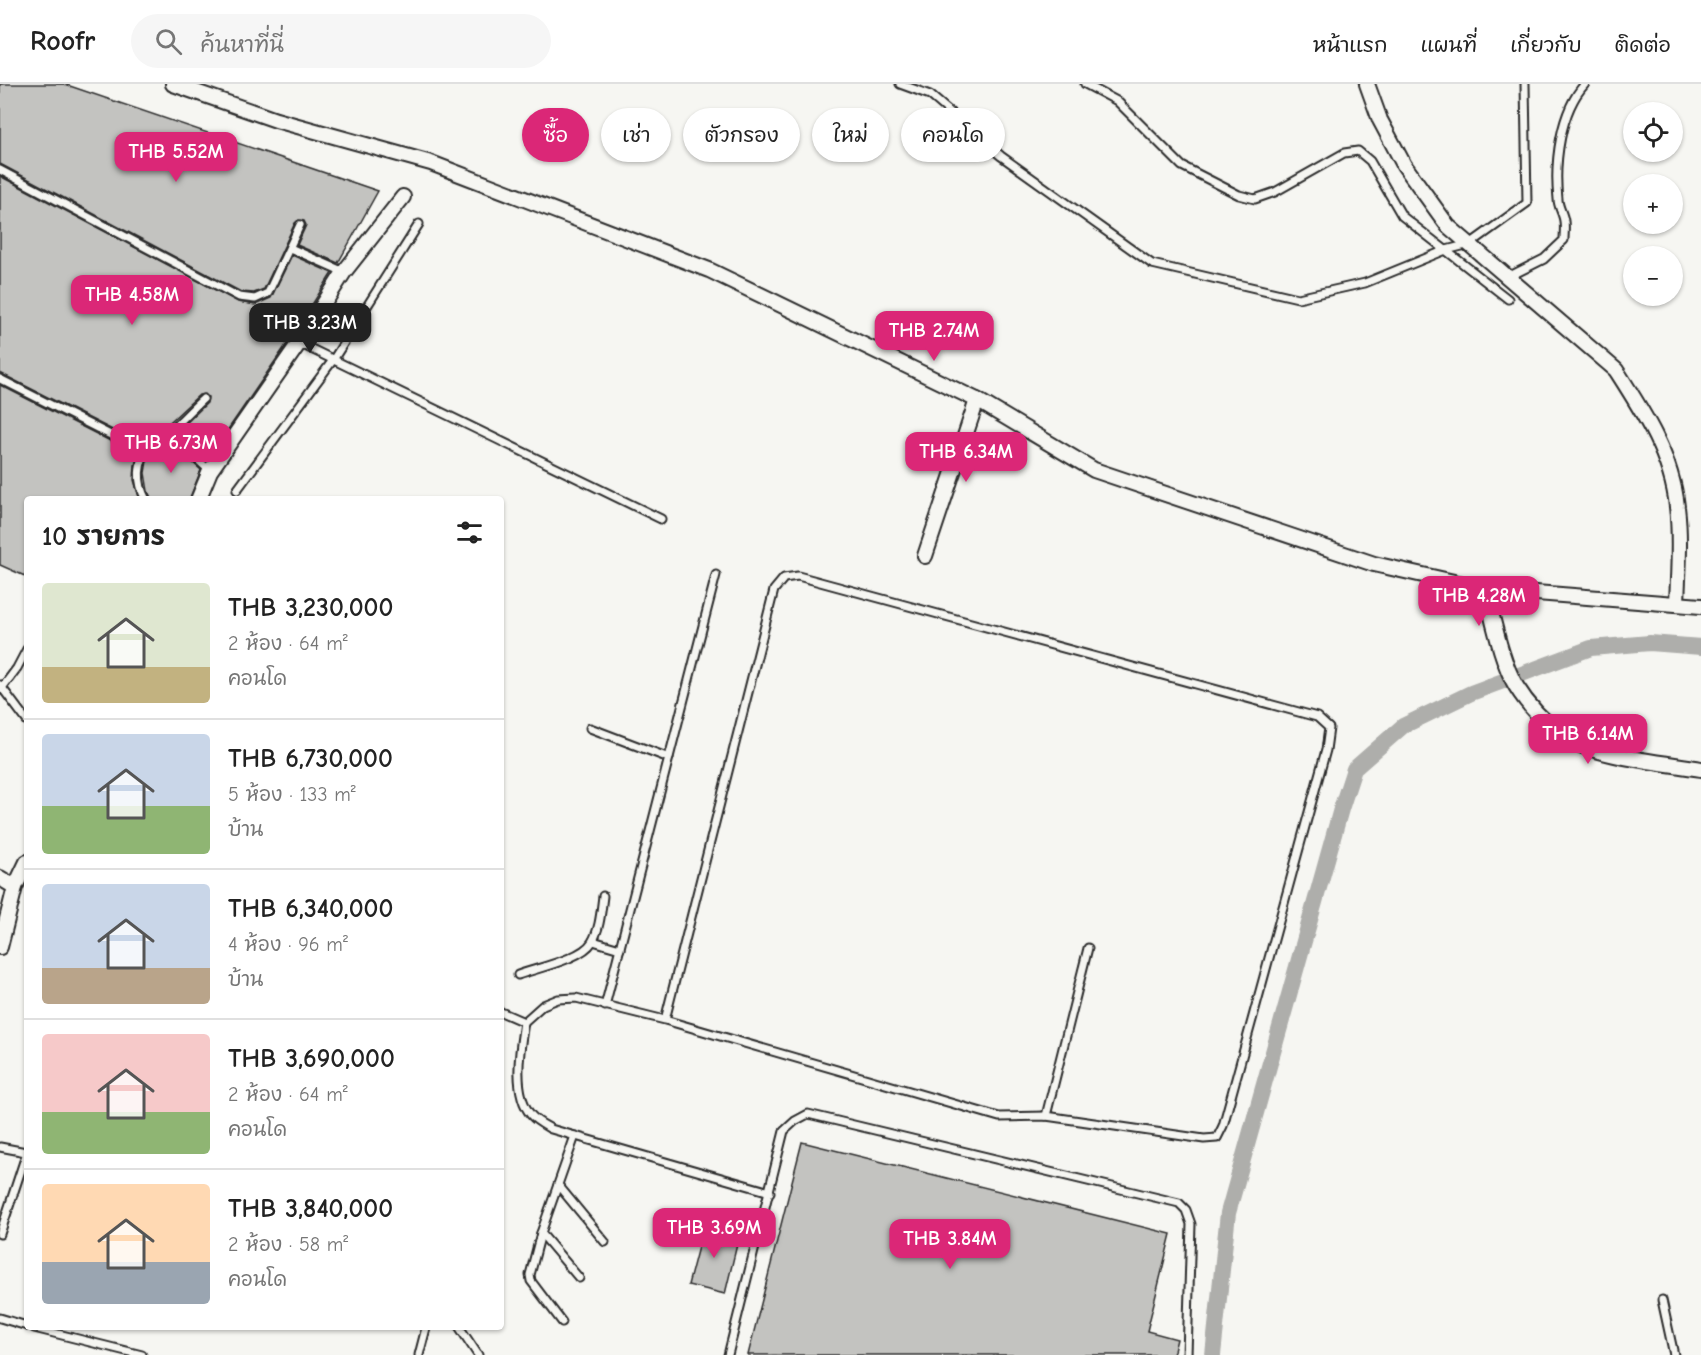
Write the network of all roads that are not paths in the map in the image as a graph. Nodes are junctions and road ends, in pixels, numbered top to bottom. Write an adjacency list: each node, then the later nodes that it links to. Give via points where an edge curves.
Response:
1 (173, 84): 21 (street, via 276,120 431,163 709,270)
2 (900, 84): 13 (lane, via 930,95 1001,156 1152,264 1299,298 1365,283)
3 (1085, 84): 13 (lane, via 1117,101 1182,166 1255,199 1344,153 1359,151 1370,161 1402,216)
4 (1367, 84): 11 (street, via 1380,120 1404,165 1448,226)
5 (1525, 84): 11 (lane, via 1527,203)
6 (1585, 84): 15 (lane, via 1569,109 1560,148 1557,189 1564,240 1544,259)
7 (0, 170): 12 (lane, via 239,297 255,299 268,293)
8 (403, 197): 14 (street)
9 (418, 224): 18 (lane)
10 (300, 225): 12 (lane)
11 (1470, 244): 13 (lane); 15 (street)
12 (290, 248): 14 (lane)
13 (1446, 250): 16 (lane)
14 (344, 272): 17 (street)
15 (1508, 278): 32 (street, via 1616,370 1655,433 1677,505)
16 (1508, 299)
17 (299, 343): 18 (lane); 24 (street)
18 (333, 360): 25 (lane); 28 (lane)
19 (0, 379): 23 (lane)
20 (203, 399): 22 (lane)
21 (977, 400): 29 (street); 31 (street, via 1094,470 1374,564)
22 (168, 433): 23 (lane); 24 (lane)
23 (146, 453): 26 (lane, via 139,471)
24 (210, 471): 27 (street)
25 (237, 490)
26 (144, 496)
27 (200, 496)
28 (661, 519)
29 (925, 556)
30 (716, 575): 38 (lane)
31 (1485, 590): 32 (street); 39 (street, via 1516,685 1539,715 1564,737 1593,750)
32 (1677, 604): 33 (street)
33 (1701, 606)
34 (24, 655): 35 (lane)
35 (1, 686): 36 (lane)
36 (24, 716)
37 (590, 728): 38 (lane)
38 (669, 758): 47 (lane)
39 (1701, 769)
40 (24, 868): 42 (street)
41 (0, 878): 42 (street)
42 (15, 887): 44 (street)
43 (603, 896): 45 (lane)
44 (1, 938)
45 (593, 941): 47 (lane); 48 (lane, via 585,952)
46 (1088, 948): 53 (lane)
47 (620, 949): 49 (lane)
48 (518, 975)
49 (605, 1006): 51 (lane); 52 (lane, via 576,998 558,999 543,1005)
50 (504, 1013): 52 (lane)
51 (664, 1020): 53 (lane, via 999,1117); 53 (lane, via 774,590 784,578 798,576 1317,717 1329,728 1326,750 1217,1138)
52 (524, 1022): 54 (lane, via 519,1058 524,1104 532,1116 550,1129)
53 (1046, 1116)
54 (575, 1136): 58 (lane); 59 (lane)
55 (0, 1147): 56 (lane)
56 (24, 1151)
57 (24, 1161): 61 (lane)
58 (558, 1185): 60 (lane); 62 (lane)
59 (770, 1192): 74 (lane); 75 (lane, via 784,1131 808,1114 1179,1203 1191,1224)
60 (541, 1233): 63 (lane); 66 (lane, via 531,1281)
61 (0, 1234)
62 (605, 1242)
63 (579, 1278)
64 (1662, 1300): 76 (lane)
65 (0, 1318): 67 (lane)
66 (562, 1322)
67 (24, 1325)
68 (42, 1330): 71 (lane)
69 (425, 1330): 72 (lane)
70 (461, 1330): 73 (lane)
71 (142, 1355)
72 (419, 1355)
73 (478, 1355)
74 (728, 1355)
75 (1187, 1355)
76 (1674, 1355)

